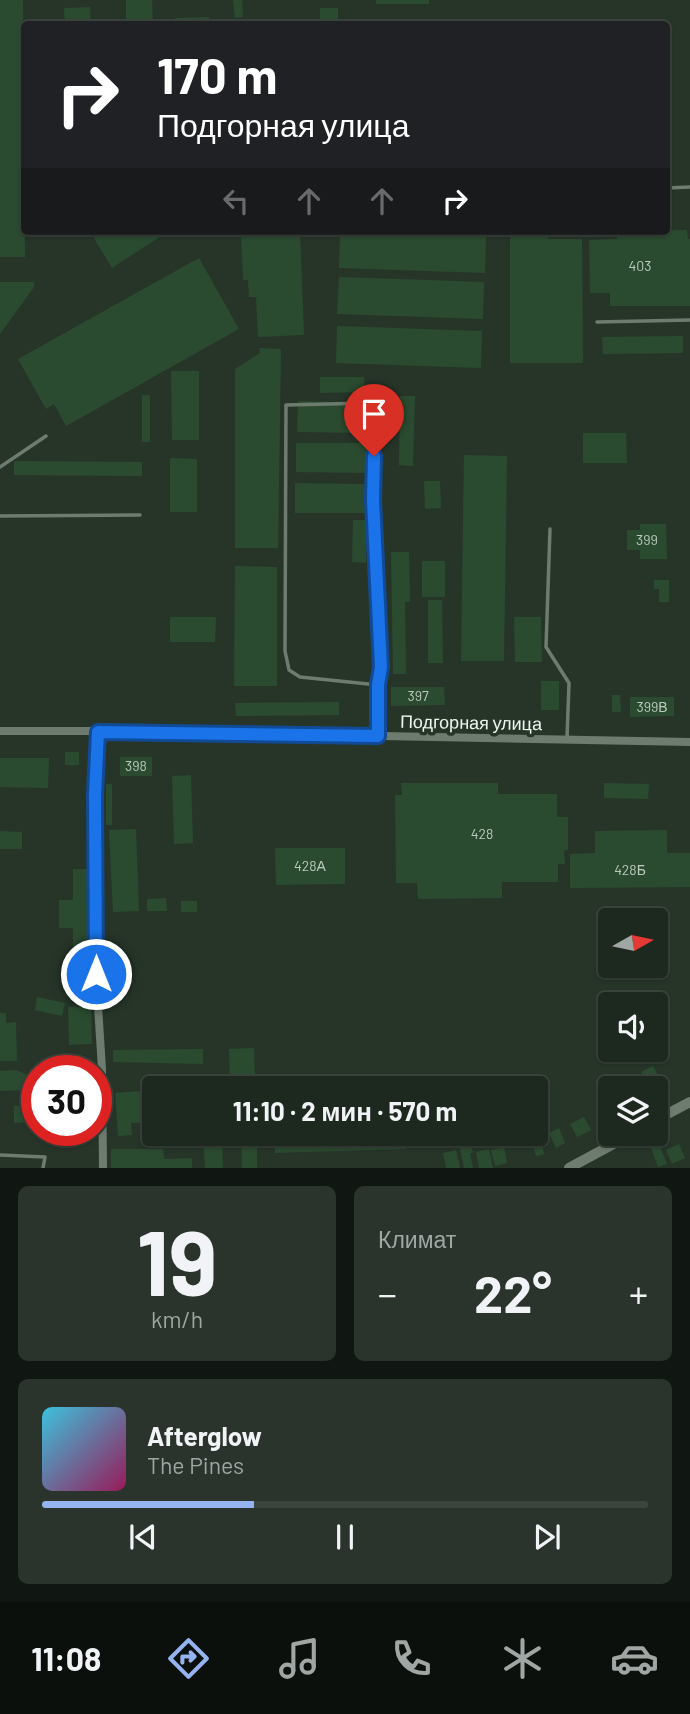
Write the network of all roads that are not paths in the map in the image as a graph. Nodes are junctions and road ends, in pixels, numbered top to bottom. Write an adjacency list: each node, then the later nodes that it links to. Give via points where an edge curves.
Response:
1 (690, 187): 2 (lane)
2 (670, 188)
3 (690, 320): 4 (lane)
4 (597, 322)
5 (46, 436): 6 (lane)
6 (0, 467)
7 (140, 515): 8 (lane)
8 (0, 516)
9 (550, 529): 14 (lane, via 546,647 569,682)
10 (378, 685): 10 (lane, via 300,677 289,670 285,638 286,405 371,403 375,412); 13 (lane)
11 (0, 731): 12 (street, Подгорная улица)
12 (98, 732): 13 (street, Подгорная улица); 21 (street, via 96,974)
13 (378, 736): 14 (street, Подгорная улица)
14 (567, 741): 15 (street, Подгорная улица)
15 (690, 742)
16 (690, 1102): 17 (street)
17 (668, 1114)
18 (610, 1146): 22 (street)
19 (0, 1155): 20 (lane, via 45,1157)
20 (43, 1168)
21 (103, 1168)
22 (569, 1168)

